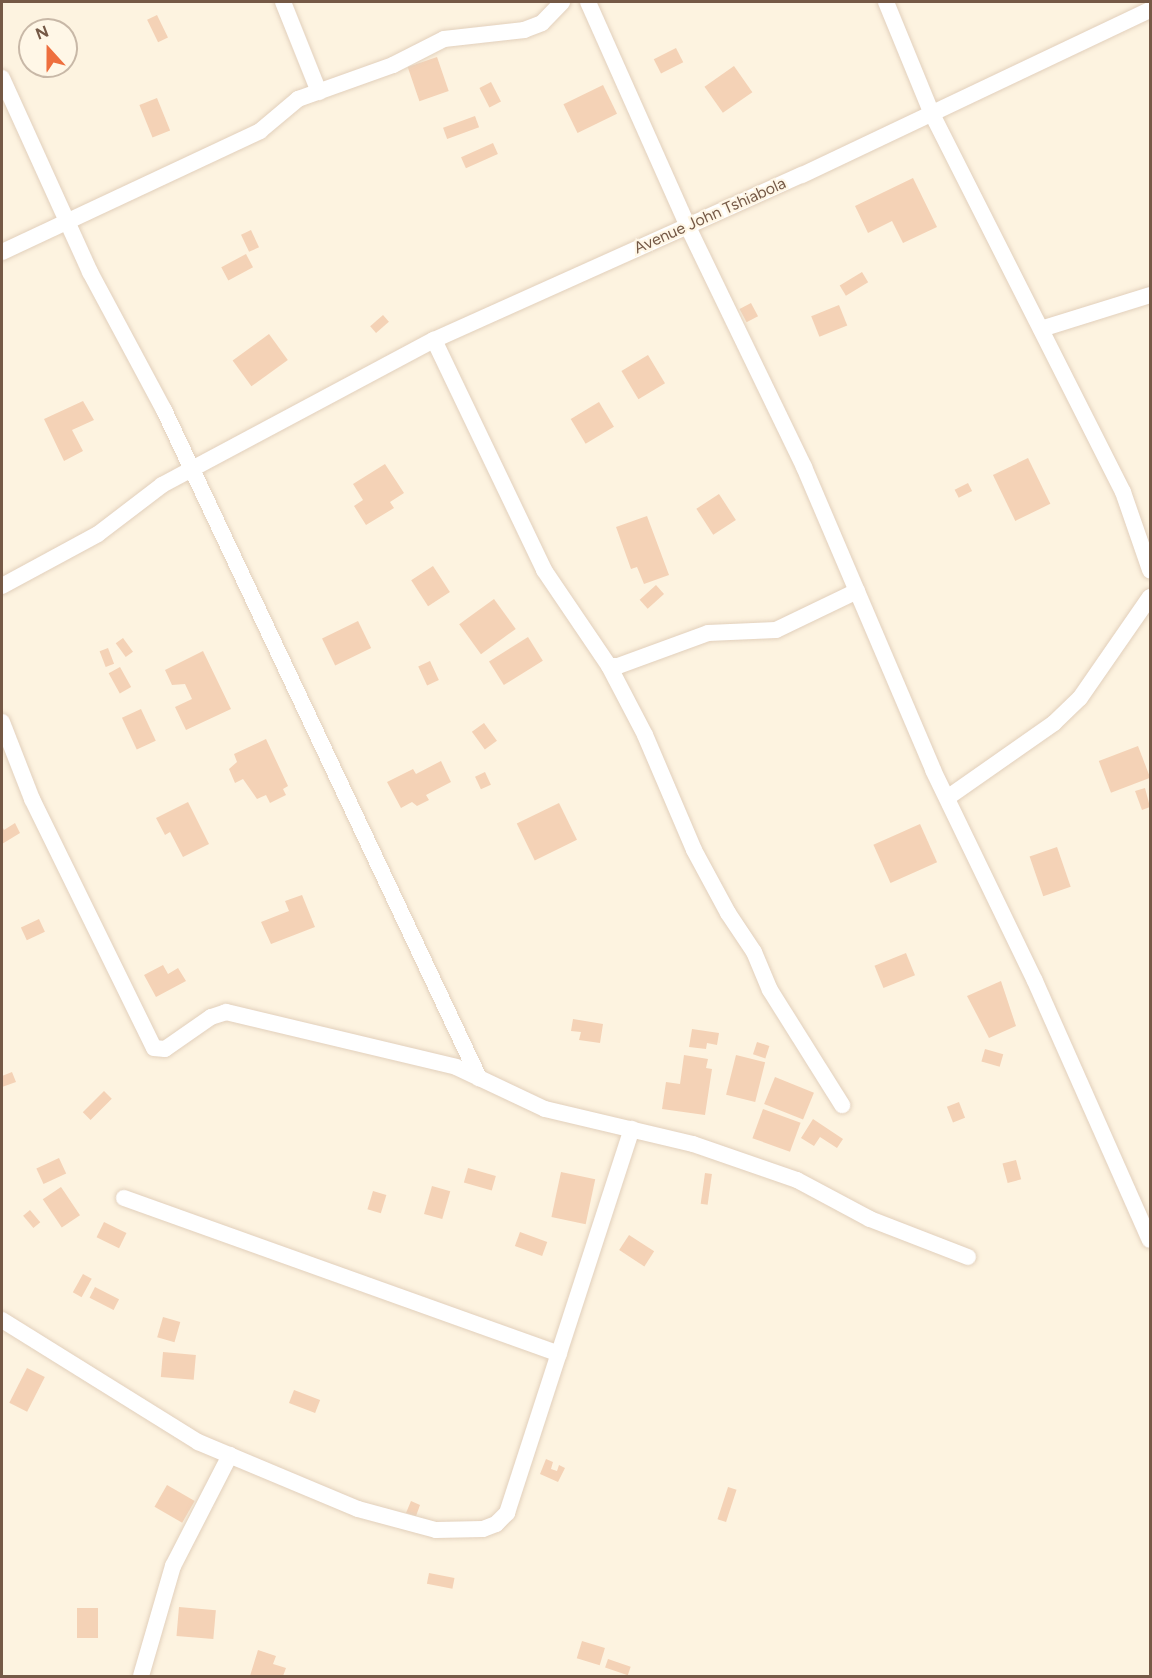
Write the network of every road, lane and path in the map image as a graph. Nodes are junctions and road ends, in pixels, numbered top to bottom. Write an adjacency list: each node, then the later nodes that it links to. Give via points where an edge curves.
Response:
1 (283, 2): 7 (street)
2 (562, 2): 7 (street, via 542,23 524,30 444,39 393,65)
3 (588, 2): 10 (street)
4 (886, 2): 8 (street)
5 (1150, 10): 8 (street, Avenue John Tshiabola)
6 (2, 78): 9 (street)
7 (319, 92): 9 (street, via 298,99 260,131)
8 (932, 114): 10 (street, Avenue John Tshiabola); 13 (street)
9 (69, 223): 11 (street); 15 (street, via 90,272 164,410)
10 (688, 227): 14 (street, Avenue John Tshiabola); 18 (street, via 804,467)
11 (2, 252)
12 (1150, 295): 13 (street)
13 (1041, 329): 16 (street, via 1123,492)
14 (434, 340): 15 (street, Avenue John Tshiabola); 20 (street, via 544,570)
15 (189, 469): 17 (street, Avenue John Tshiabola, via 98,534); 23 (street)
16 (1150, 570)
17 (2, 586)
18 (857, 591): 20 (street, via 776,630 708,633); 22 (street)
19 (1150, 597): 22 (street, via 1080,698 1054,723)
20 (609, 666): 24 (street, via 722,903 754,952 770,990)
21 (2, 722): 23 (street, via 32,799 154,1048 165,1049 211,1017 226,1012 456,1067)
22 (947, 798): 27 (street, via 1035,981)
23 (479, 1078): 25 (street, via 545,1109)
24 (842, 1105)
25 (632, 1129): 28 (street, via 693,1144 797,1180 870,1219); 30 (street)
26 (124, 1198): 30 (street)
27 (1150, 1240)
28 (968, 1257)
29 (2, 1320): 31 (street, via 198,1442)
30 (559, 1354): 31 (street, via 507,1513 496,1524 483,1529 436,1530 358,1509)
31 (230, 1455): 32 (street, via 173,1566)
32 (141, 1677)

